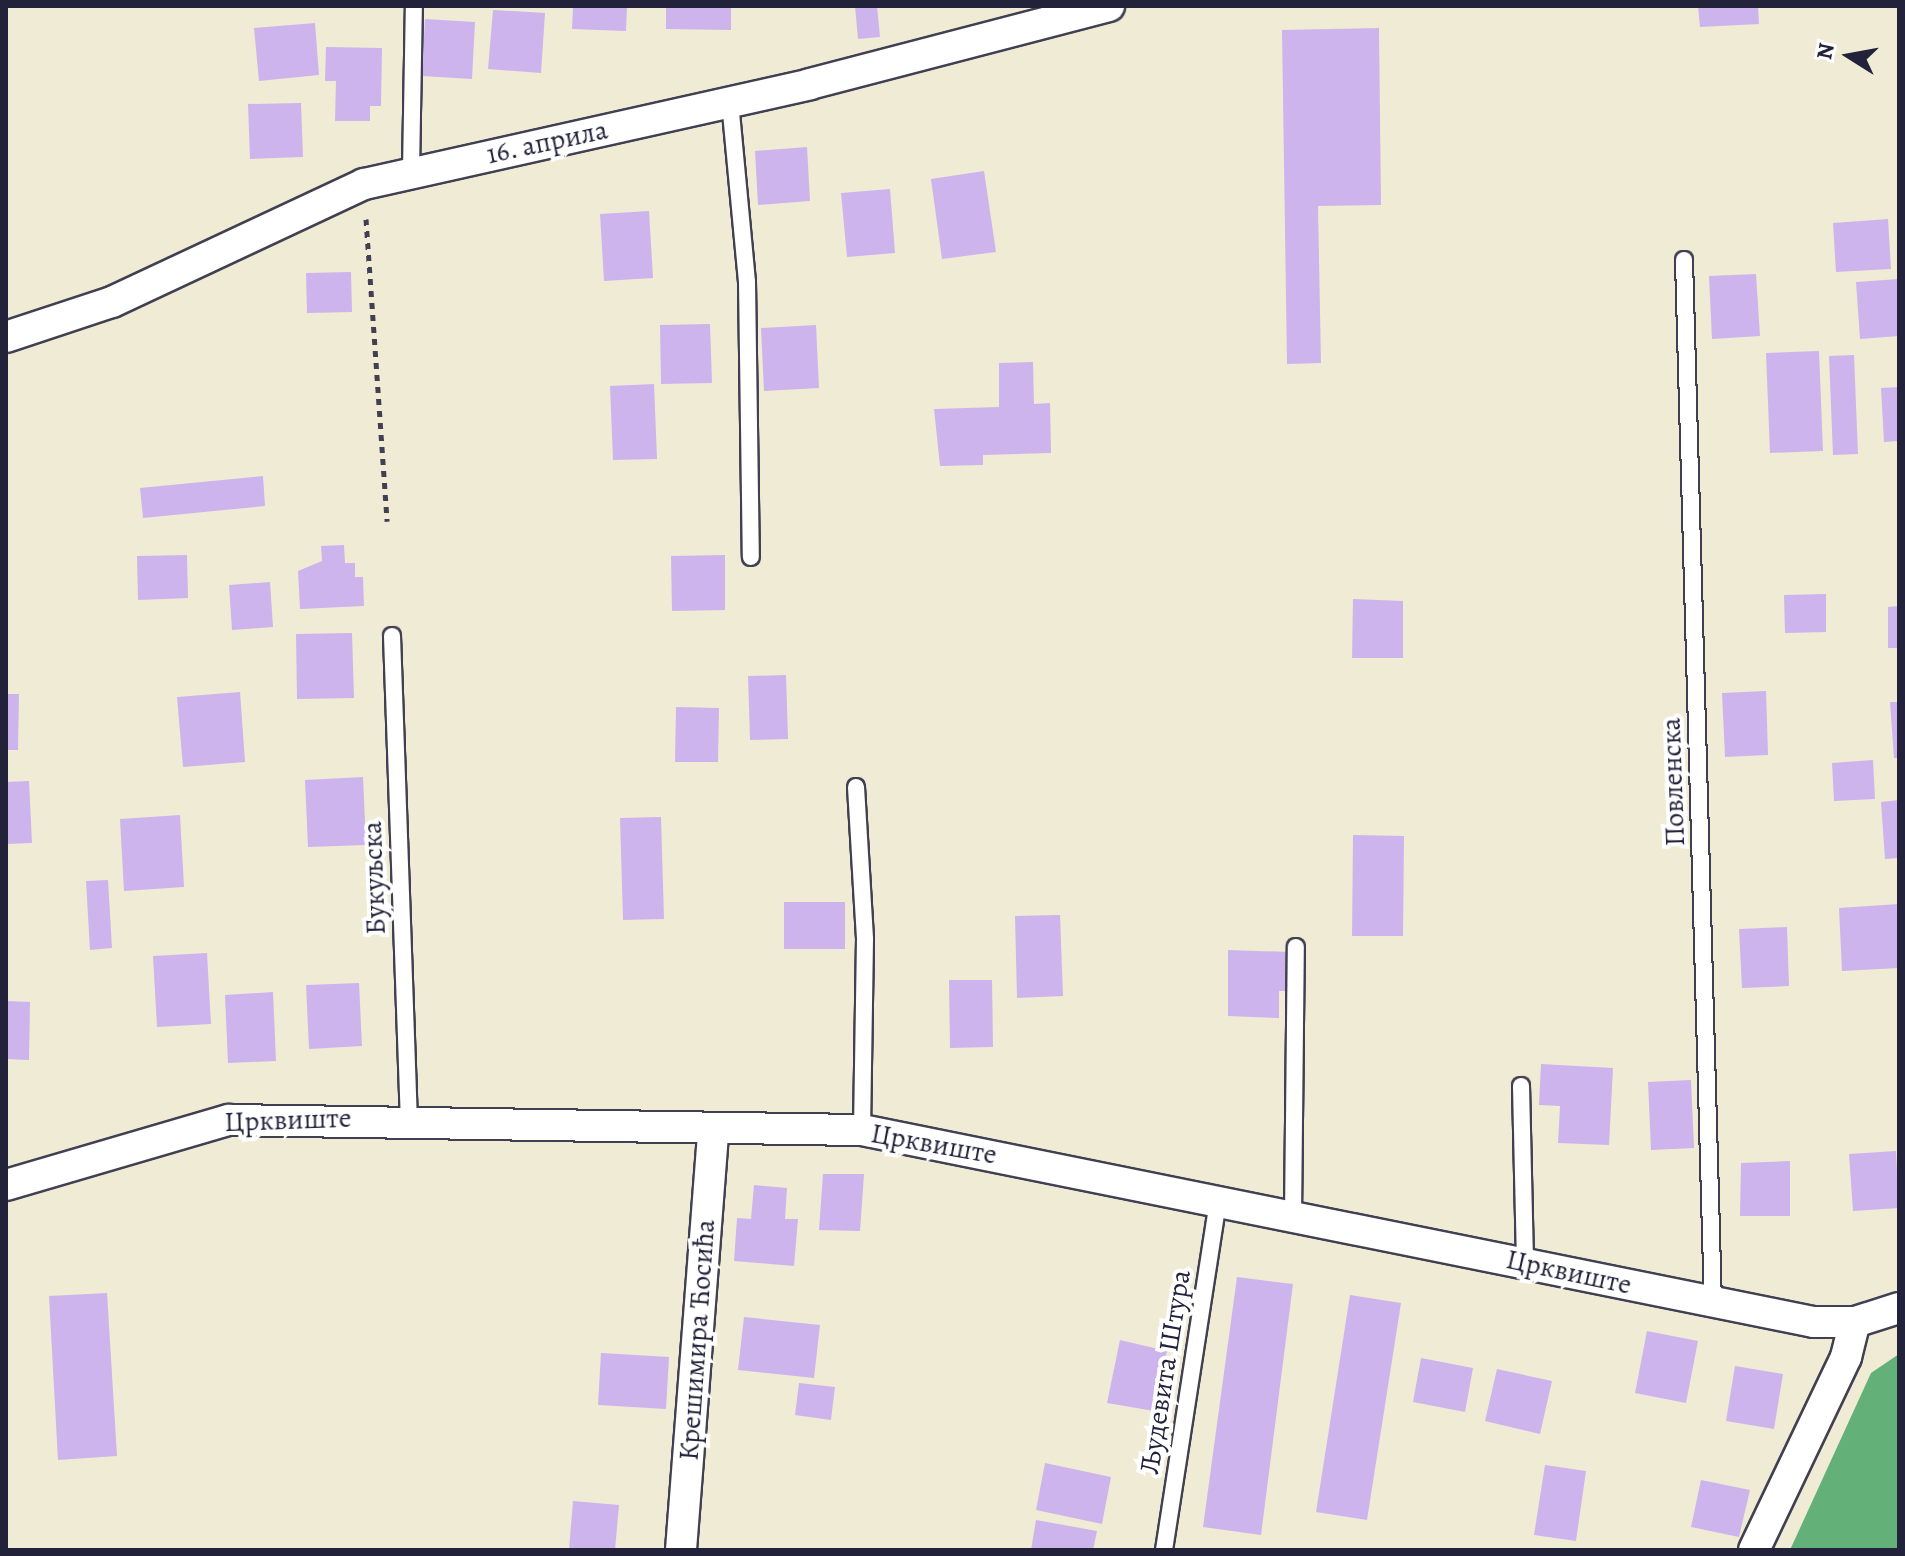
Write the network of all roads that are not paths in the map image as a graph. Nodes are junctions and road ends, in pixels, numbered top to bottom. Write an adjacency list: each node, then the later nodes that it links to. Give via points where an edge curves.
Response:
1 (414, 6): 4 (lane)
2 (1109, 6): 3 (street, 16. априла)
3 (730, 102): 4 (street, 16. априла); 7 (lane, via 747,282)
4 (411, 171): 6 (street, 16. априла, via 364,184 112,302)
5 (1684, 260): 19 (lane, Повленска)
6 (6, 337)
7 (751, 557)
8 (392, 636): 12 (lane, Букуљска)
9 (856, 787): 13 (lane, via 865,939)
10 (1296, 947): 17 (lane)
11 (1521, 1086): 18 (lane)
12 (409, 1118): 14 (street, Црквиште); 15 (street, Црквиште, via 229,1120)
13 (862, 1130): 14 (street, Црквиште); 16 (street, Црквиште)
14 (713, 1131): 22 (street, Крешимира Ћосића)
15 (6, 1185)
16 (1218, 1203): 17 (street, Црквиште); 23 (lane, Људевита Штура)
17 (1293, 1216): 18 (street, Црквиште)
18 (1525, 1263): 19 (street, Црквиште)
19 (1713, 1302): 21 (street, Црквиште, via 1813,1322)
20 (1899, 1308): 21 (street, Црквиште)
21 (1855, 1322): 24 (street, via 1846,1357)
22 (681, 1550)
23 (1164, 1550)
24 (1754, 1550)

